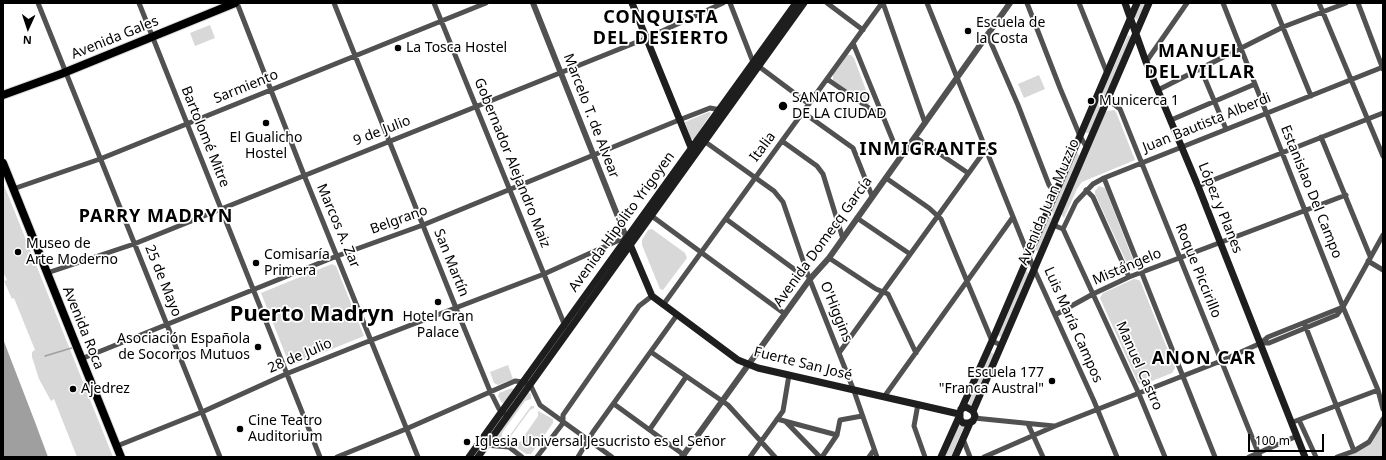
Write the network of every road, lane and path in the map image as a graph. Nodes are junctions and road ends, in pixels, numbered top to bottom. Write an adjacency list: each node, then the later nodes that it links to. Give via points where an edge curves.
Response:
1 (38, 3): 46 (street, 25 de Mayo)
2 (139, 3): 35 (street, Bartolomé Mitre)
3 (236, 3): 35 (main road, Avenida Gales); 53 (street, Marcos A. Zar)
4 (334, 3): 41 (street, San Martín)
5 (434, 3): 30 (street, Gobernador Alejandro Maiz)
6 (486, 3): 30 (street, Sarmiento)
7 (533, 3): 47 (street, Marcelo T. de Alvear)
8 (632, 3): 36 (main road)
9 (723, 3): 36 (street, 9 de Julio)
10 (730, 3): 43 (street)
11 (796, 3): 43 (main road, Avenida Hipólito Yrigoyen)
12 (804, 3): 43 (main road, Avenida Hipólito Yrigoyen)
13 (827, 3): 32 (street)
14 (882, 3): 32 (street, Italia); 69 (street)
15 (927, 3): 49 (street, Luis María Campos)
16 (1010, 3): 34 (street, Avenida Domecq García)
17 (1027, 3): 72 (street)
18 (1079, 3): 48 (street)
19 (1125, 3): 29 (main road, López y Planes)
20 (1137, 3): 29 (main road, Avenida Juan Muzzio)
21 (1149, 3): 33 (main road, Avenida Juan Muzzio)
22 (1187, 3): 42 (street)
23 (1223, 3): 38 (street, Estanislao Del Campo)
24 (1273, 3): 31 (street)
25 (1319, 3): 28 (street)
26 (1346, 3): 28 (street)
27 (1358, 3): 45 (street)
28 (1322, 12): 31 (street); 51 (street)
29 (1131, 18): 33 (main road, López y Planes); 48 (main road, Avenida Juan Muzzio)
30 (441, 22): 41 (street, Sarmiento); 60 (street, Gobernador Alejandro Maiz)
31 (1283, 27): 38 (street); 56 (street)
32 (863, 30): 37 (street, Italia)
33 (1136, 33): 39 (main road, López y Planes); 40 (main road, Avenida Juan Muzzio)
34 (988, 36): 49 (street, Avenida Domecq García); 98 (street, via 1049,185)
35 (153, 37): 46 (main road, Avenida Gales); 70 (street, Bartolomé Mitre)
36 (647, 38): 47 (street, 9 de Julio); 66 (main road)
37 (853, 43): 50 (street, Italia); 65 (street)
38 (1241, 48): 44 (street); 52 (street, Estanislao Del Campo)
39 (1143, 53): 40 (main road, via 1137,51); 42 (main road, López y Planes)
40 (1127, 54): 57 (main road, Avenida Juan Muzzio)
41 (356, 57): 53 (street, Sarmiento); 75 (street, San Martín)
42 (1146, 62): 54 (main road, López y Planes)
43 (756, 64): 59 (street); 61 (main road, Avenida Hipólito Yrigoyen)
44 (1200, 67): 54 (street); 58 (street)
45 (1383, 68): 51 (street, Juan Bautista Alberdi)
46 (65, 72): 55 (main road, Avenida Gales); 86 (street, 25 de Mayo)
47 (561, 72): 60 (street, 9 de Julio); 83 (street, Marcelo T. de Alvear)
48 (1107, 73): 72 (main road, Avenida Juan Muzzio)
49 (957, 78): 69 (street, Avenida Domecq García); 80 (street, Luis María Campos)
50 (827, 79): 59 (street, Italia); 65 (street)
51 (1352, 80): 56 (street, Juan Bautista Alberdi); 68 (street)
52 (1255, 84): 58 (street); 63 (street, Estanislao Del Campo)
53 (270, 90): 70 (street, Sarmiento); 90 (street, Marcos A. Zar)
54 (1158, 90): 67 (main road, López y Planes)
55 (3, 95)
56 (1311, 96): 63 (street, Juan Bautista Alberdi)
57 (1107, 100): 79 (main road, Avenida Juan Muzzio); 87 (street, Roque Piccirillo, via 1120,109)
58 (1214, 101): 67 (street); 71 (street)
59 (810, 104): 62 (street, Italia)
60 (476, 107): 75 (street, 9 de Julio); 96 (street, Gobernador Alejandro Maiz)
61 (722, 111): 66 (street, Belgrano, via 710,108); 76 (main road, Avenida Hipólito Yrigoyen); 81 (main road, Avenida Hipólito Yrigoyen)
62 (804, 112): 77 (street, Italia); 100 (street, via 852,148)
63 (1266, 113): 71 (street, Juan Bautista Alberdi); 82 (street, Estanislao Del Campo)
64 (1383, 113): 68 (street)
65 (882, 117): 85 (street)
66 (679, 120): 81 (main road); 83 (street, Belgrano)
67 (1171, 120): 78 (main road, López y Planes)
68 (1367, 120): 74 (street); 84 (street)
69 (926, 123): 73 (street, Avenida Domecq García)
70 (186, 124): 86 (street, Sarmiento); 101 (street, Bartolomé Mitre)
71 (1226, 130): 78 (street, Juan Bautista Alberdi)
72 (1080, 136): 79 (street); 98 (main road, Avenida Juan Muzzio)
73 (915, 137): 85 (street, Avenida Domecq García); 89 (street)
74 (1321, 137): 82 (street); 99 (street)
75 (390, 141): 90 (street, 9 de Julio); 108 (street, San Martín)
76 (704, 141): 81 (main road, Avenida Hipólito Yrigoyen); 91 (street, O'Higgins)
77 (782, 141): 91 (street, Italia); 113 (street, via 823,174)
78 (1182, 147): 87 (street, Juan Bautista Alberdi); 94 (main road, López y Planes)
79 (1087, 148): 109 (main road, Avenida Juan Muzzio)
80 (986, 149): 89 (street); 105 (street, Luis María Campos)
81 (693, 151): 103 (main road, Avenida Hipólito Yrigoyen)
82 (1282, 153): 94 (street); 102 (street, Estanislao Del Campo)
83 (593, 154): 96 (street, Belgrano); 112 (street, Marcelo T. de Alvear)
84 (1383, 156)
85 (900, 158): 92 (street, Avenida Domecq García)
86 (100, 159): 95 (street, Sarmiento); 115 (street, 25 de Mayo)
87 (1141, 162): 93 (street, Juan Bautista Alberdi); 122 (street, Roque Piccirillo)
88 (3, 163): 95 (main road, Avenida Roca)
89 (968, 173): 104 (street)
90 (304, 175): 101 (street, 9 de Julio); 120 (street, Marcos A. Zar)
91 (756, 177): 107 (street, Italia); 129 (street, O'Higgins, via 783,202)
92 (886, 178): 100 (street, Avenida Domecq García); 104 (street)
93 (1104, 178): 97 (street, Juan Bautista Alberdi); 126 (street)
94 (1198, 186): 114 (main road, López y Planes)
95 (13, 189): 127 (main road, Avenida Roca)
96 (510, 190): 108 (street, Belgrano); 128 (street, Gobernador Alejandro Maiz)
97 (1086, 190): 110 (street, Juan Bautista Alberdi, via 1076,202); 130 (street, via 1093,197)
98 (1055, 193): 119 (main road, Avenida Juan Muzzio)
99 (1346, 195): 102 (street, Mistángelo); 123 (street)
100 (872, 196): 106 (street, Avenida Domecq García)
101 (220, 209): 115 (street, 9 de Julio); 132 (street, Bartolomé Mitre)
102 (1305, 211): 114 (street, Mistángelo); 137 (street, Estanislao Del Campo)
103 (648, 214): 112 (main road, Avenida Hipólito Yrigoyen); 116 (main road, Avenida Hipólito Yrigoyen); 117 (street)
104 (938, 215): 118 (street); 131 (street)
105 (1013, 217): 119 (street, Luis María Campos); 131 (street)
106 (857, 218): 113 (street, Avenida Domecq García); 118 (street)
107 (726, 219): 117 (street, Italia); 129 (street, via 798,272)
108 (423, 225): 120 (street, Belgrano); 138 (street, San Martín)
109 (1053, 225): 110 (street); 124 (main road, Avenida Juan Muzzio)
110 (1063, 230): 134 (street, Manuel Castro)
111 (1383, 235): 123 (street)
112 (626, 237): 116 (main road, Fuerte San José); 128 (street, 28 de Julio); 144 (main road, Avenida Hipólito Yrigoyen)
113 (843, 239): 121 (street, Avenida Domecq García)
114 (1220, 243): 122 (street, Mistángelo); 147 (main road, López y Planes)
115 (134, 244): 127 (street, 9 de Julio); 142 (street, 25 de Mayo)
116 (630, 245): 135 (main road, Fuerte San José); 144 (main road, Avenida Hipólito Yrigoyen)
117 (701, 253): 136 (street, Italia); 139 (street)
118 (910, 254): 133 (street)
119 (1029, 254): 124 (street, Luis María Campos); 146 (main road, Avenida Juan Muzzio)
120 (337, 256): 132 (street, Belgrano); 145 (street, Marcos A. Zar)
121 (829, 258): 129 (street, Avenida Domecq García); 133 (street, via 876,289)
122 (1179, 258): 126 (street, Mistángelo); 153 (street, Roque Piccirillo)
123 (1369, 259): 125 (street); 137 (street)
124 (1034, 269): 141 (street, Luis María Campos); 148 (main road, Avenida Juan Muzzio)
125 (1383, 270)
126 (1141, 272): 130 (street, Mistángelo); 157 (street)
127 (47, 273): 152 (main road, Avenida Roca)
128 (544, 274): 138 (street, 28 de Julio); 144 (street, Gobernador Alejandro Maiz)
129 (809, 277): 139 (street, Avenida Domecq García); 150 (street, O'Higgins)
130 (1129, 277): 134 (street, Mistángelo)
131 (967, 281): 146 (street); 151 (street)
132 (253, 290): 142 (street, Belgrano); 155 (street, Bartolomé Mitre)
133 (884, 290): 150 (street); 151 (street, via 894,305)
134 (1093, 294): 141 (street, Mistángelo); 163 (street, Manuel Castro)
135 (652, 296): 136 (main road, Fuerte San José); 180 (street, via 639,306 563,415)
136 (663, 305): 140 (main road, Fuerte San José)
137 (1343, 307): 143 (street, via 1337,315); 160 (street, Estanislao Del Campo)
138 (456, 308): 145 (street, 28 de Julio); 161 (street, San Martín)
139 (785, 314): 154 (street, Avenida Domecq García)
140 (676, 315): 149 (street); 154 (main road, Fuerte San José)
141 (1055, 315): 169 (street, Luis María Campos)
142 (168, 324): 152 (street, Belgrano); 171 (street, 25 de Mayo)
143 (1305, 325): 147 (street, via 1269,343); 168 (street)
144 (567, 327): 159 (main road, Avenida Hipólito Yrigoyen)
145 (372, 340): 155 (street, 28 de Julio); 184 (street, Marcos A. Zar)
146 (992, 341): 148 (street); 172 (main road, Avenida Juan Muzzio)
147 (1261, 343): 153 (street); 179 (main road, López y Planes)
148 (1001, 345): 175 (main road, Avenida Juan Muzzio)
149 (651, 352): 158 (street); 166 (street)
150 (839, 353): 162 (street, O'Higgins)
151 (916, 353): 164 (street)
152 (81, 359): 192 (main road, Avenida Roca)
153 (1221, 361): 157 (street); 195 (street, Roque Piccirillo)
154 (748, 365): 156 (main road, Fuerte San José); 165 (street, Avenida Domecq García)
155 (286, 374): 171 (street, 28 de Julio); 199 (street, Bartolomé Mitre)
156 (789, 376): 162 (main road, Fuerte San José); 177 (street, via 783,411)
157 (1184, 376): 163 (street); 221 (street)
158 (686, 378): 165 (street); 183 (street)
159 (527, 383): 161 (street, via 515,381); 173 (main road, Avenida Hipólito Yrigoyen); 180 (street, via 540,405)
160 (1378, 390): 168 (street); 170 (street, Estanislao Del Campo)
161 (490, 391): 173 (street, San Martín); 184 (street)
162 (854, 391): 164 (main road, Fuerte San José); 174 (street, O'Higgins)
163 (1139, 394): 169 (street); 220 (street, Manuel Castro)
164 (884, 397): 167 (main road, Fuerte San José)
165 (721, 402): 189 (street, via 728,405); 196 (street, Avenida Domecq García)
166 (614, 404): 183 (street); 190 (street)
167 (918, 404): 172 (main road, Fuerte San José); 213 (street, via 914,426)
168 (1337, 406): 179 (street); 194 (street)
169 (1098, 409): 182 (street); 219 (street, Luis María Campos)
170 (1383, 409)
171 (202, 412): 192 (street, 28 de Julio); 198 (street, 25 de Mayo)
172 (960, 413): 175 (main road, via 966,407); 175 (main road, via 963,423); 214 (main road, Avenida Juan Muzzio)
173 (505, 414): 191 (main road, Avenida Hipólito Yrigoyen)
174 (862, 416): 185 (street, via 840,420); 193 (street, O'Higgins)
175 (973, 417): 181 (street); 188 (main road, Avenida Juan Muzzio)
176 (1383, 418): 194 (street, via 1369,442)
177 (777, 419): 178 (street); 189 (street)
178 (785, 421): 185 (street); 210 (street)
179 (1296, 421): 187 (main road, López y Planes); 224 (main road, López y Planes); 225 (street, López y Planes)
180 (563, 423): 190 (street); 205 (street)
181 (1028, 424): 182 (street); 186 (street)
182 (1055, 426): 186 (street)
183 (650, 429): 196 (street)
184 (406, 430): 200 (street); 201 (street, Marcos A. Zar)
185 (837, 435): 210 (street)
186 (1034, 436): 217 (street); 218 (street)
187 (1297, 436): 195 (street); 223 (main road, López y Planes)
188 (963, 439): 215 (main road, Avenida Juan Muzzio); 216 (street)
189 (761, 440): 208 (street); 209 (street)
190 (589, 442): 206 (street); 207 (street)
191 (484, 444): 202 (main road, Avenida Hipólito Yrigoyen); 203 (main road, Avenida Hipólito Yrigoyen); 204 (street, via 509,447)
192 (117, 446): 197 (main road, Avenida Roca)
193 (874, 450): 211 (street); 212 (street, O'Higgins)
194 (1354, 451): 226 (street)
195 (1259, 455): 222 (street)
196 (683, 456)
197 (121, 457)
198 (220, 457)
199 (320, 457)
200 (337, 457)
201 (418, 457)
202 (470, 457)
203 (478, 457)
204 (522, 457)
205 (537, 457)
206 (578, 457)
207 (612, 457)
208 (750, 457)
209 (775, 457)
210 (821, 457)
211 (869, 457)
212 (877, 457)
213 (925, 457)
214 (941, 457)
215 (955, 457)
216 (970, 457)
217 (984, 457)
218 (1043, 457)
219 (1117, 457)
220 (1165, 457)
221 (1214, 457)
222 (1249, 457)
223 (1305, 457)
224 (1310, 457)
225 (1316, 457)
226 (1337, 457)

